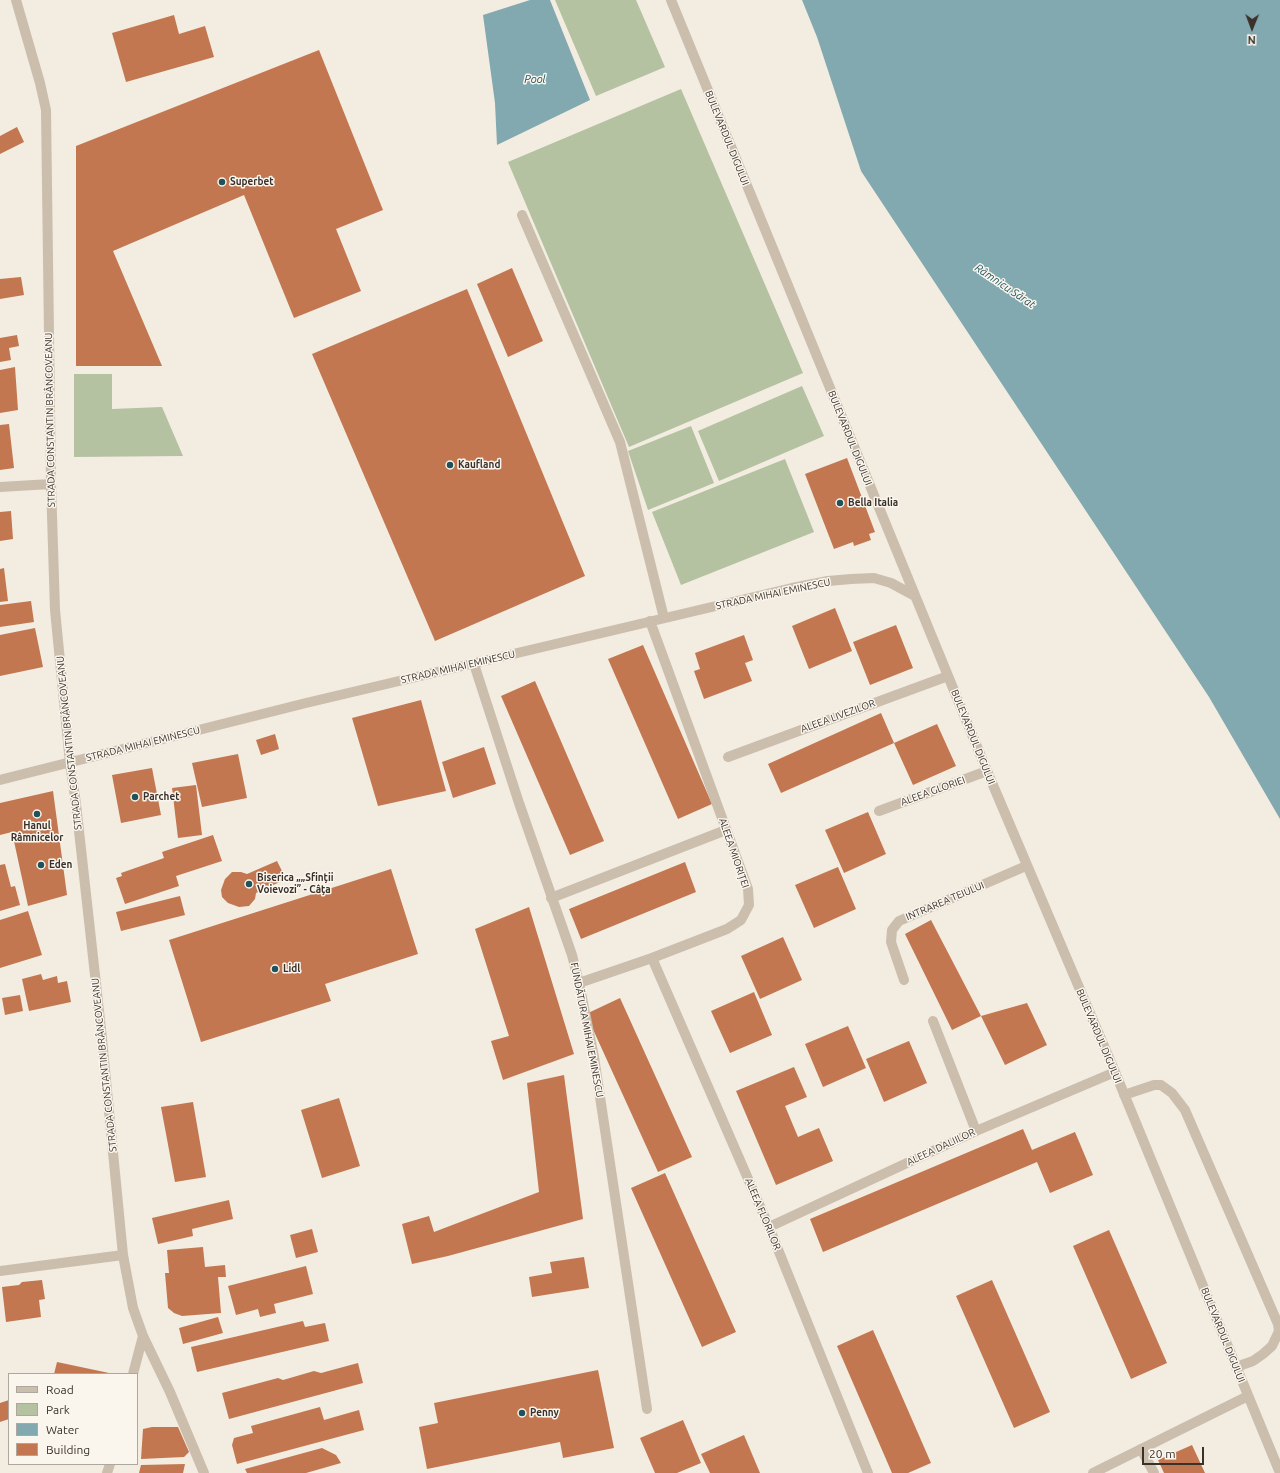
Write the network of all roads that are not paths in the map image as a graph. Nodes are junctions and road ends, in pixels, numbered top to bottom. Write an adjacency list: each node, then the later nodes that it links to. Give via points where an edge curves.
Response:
1 (16, 0): 4 (street, STRADA CONSTANTIN BRÂNCOVEANU, via 46,110)
2 (671, 0): 6 (street, BULEVARDUL DIGULUI)
3 (522, 215): 7 (street, via 620,442)
4 (51, 484): 5 (street); 12 (street, STRADA CONSTANTIN BRÂNCOVEANU, via 55,610)
5 (0, 487)
6 (915, 596): 7 (street, STRADA MIHAI EMINESCU, via 891,583 874,578 828,581); 10 (street, BULEVARDUL DIGULUI)
7 (664, 618): 8 (street, STRADA MIHAI EMINESCU)
8 (650, 621): 9 (street, STRADA MIHAI EMINESCU); 16 (street, ALEEA MIORIȚEI)
9 (474, 664): 12 (street, STRADA MIHAI EMINESCU, via 306,703); 18 (street, FUNDĂTURA MIHAI EMINESCU)
10 (948, 676): 11 (street, ALEEA LIVEZILOR); 13 (street, BULEVARDUL DIGULUI)
11 (728, 757)
12 (70, 763): 14 (street, STRADA MIHAI EMINESCU); 27 (street, STRADA CONSTANTIN BRÂNCOVEANU, via 101,1029)
13 (987, 772): 15 (street, ALEEA GLORIEI); 17 (street, BULEVARDUL DIGULUI)
14 (0, 780)
15 (879, 811)
16 (726, 830): 18 (street); 19 (street, ALEEA MIORIȚEI, via 748,889 749,905 740,920 727,930)
17 (1026, 866): 20 (street, INTRAREA TEIULUI, via 899,921 892,930 891,942); 23 (street, BULEVARDUL DIGULUI)
18 (551, 898): 21 (street, FUNDĂTURA MIHAI EMINESCU, via 572,955)
19 (652, 958): 21 (street, ALEEA MIORIȚEI); 26 (street, ALEEA FLORILOR)
20 (904, 980)
21 (579, 984): 33 (street, FUNDĂTURA MIHAI EMINESCU, via 594,1057)
22 (933, 1021): 25 (street)
23 (1115, 1072): 24 (street, BULEVARDUL DIGULUI); 25 (street, ALEEA DALIILOR)
24 (1124, 1095): 30 (street, BULEVARDUL DIGULUI); 30 (street, via 1161,1085 1172,1093 1185,1110 1278,1324 1279,1331 1272,1346 1253,1361)
25 (976, 1131): 26 (street, ALEEA DALIILOR)
26 (769, 1227): 36 (street, ALEEA FLORILOR)
27 (123, 1255): 28 (street); 29 (street, STRADA CONSTANTIN BRÂNCOVEANU, via 133,1308)
28 (0, 1272)
29 (143, 1336): 31 (street); 35 (street, STRADA CONSTANTIN BRÂNCOVEANU)
30 (1236, 1367): 32 (street, BULEVARDUL DIGULUI)
31 (133, 1373)
32 (1248, 1396): 34 (street); 39 (street, BULEVARDUL DIGULUI)
33 (647, 1410)
34 (1141, 1450): 37 (street); 38 (street)
35 (204, 1473)
36 (868, 1473)
37 (1094, 1473)
38 (1154, 1473)
39 (1280, 1473)

